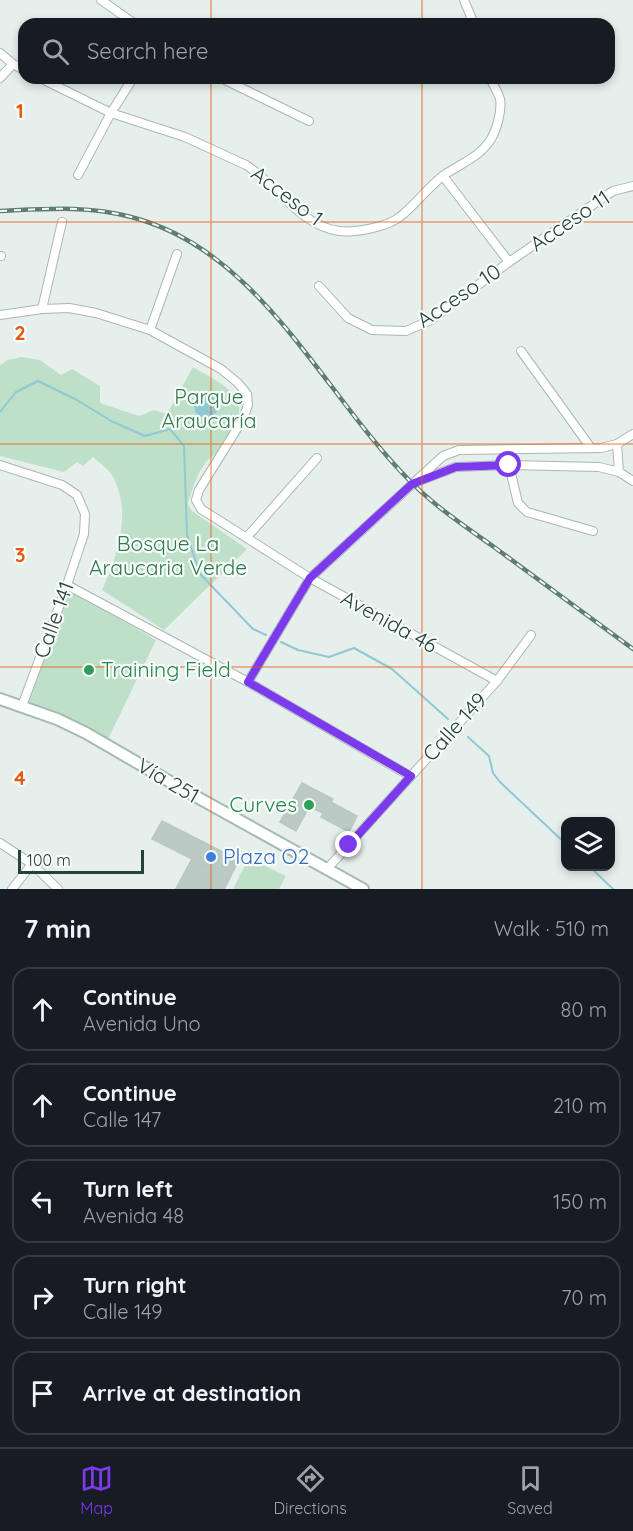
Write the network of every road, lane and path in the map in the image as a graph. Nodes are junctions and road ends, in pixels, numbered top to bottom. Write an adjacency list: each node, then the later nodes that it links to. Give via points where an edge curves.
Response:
1 (100, 0): 3 (street)
2 (464, 0): 4 (street)
3 (126, 18)
4 (472, 18)
5 (0, 53): 6 (street)
6 (13, 64): 7 (street); 8 (street)
7 (18, 67)
8 (0, 78)
9 (52, 84): 13 (street, Acceso 1)
10 (129, 84): 13 (street)
11 (233, 84): 14 (street)
12 (493, 84): 16 (street, Acceso 1, via 500,100 491,140 473,158)
13 (111, 114): 15 (street); 16 (street, Acceso 1, via 184,137 246,165 298,210 337,231 361,232 398,219)
14 (309, 121)
15 (78, 175)
16 (443, 176): 20 (street)
17 (633, 186): 20 (street, Acceso 11, via 613,191)
18 (62, 222): 22 (street)
19 (177, 254): 24 (street)
20 (509, 262): 21 (street, Acceso 10, via 430,320 406,331 372,330 348,318)
21 (319, 286)
22 (42, 309): 23 (street); 24 (street, via 96,313)
23 (0, 315)
24 (150, 330): 39 (street, Avenida 46, via 221,369 247,394 249,405 243,419 196,500 201,509)
25 (521, 351): 28 (street)
26 (633, 434): 27 (street)
27 (617, 444): 29 (street); 30 (street)
28 (591, 448): 29 (street); 37 (street, via 459,450 443,456)
29 (601, 448): 30 (street)
30 (617, 455): 34 (street); 35 (street)
31 (316, 458): 39 (street)
32 (0, 465): 41 (street, Calle 141, via 62,485 77,495 85,514 84,534)
33 (509, 465): 34 (street); 37 (street, via 456,467); 38 (street, via 518,503 526,512)
34 (599, 467): 35 (street)
35 (619, 472): 36 (street)
36 (633, 481)
37 (412, 484): 40 (street)
38 (593, 531)
39 (247, 537): 40 (street, Avenida 46)
40 (310, 578): 43 (street, Avenida 46); 44 (street)
41 (67, 585): 44 (street); 46 (street, Calle 141)
42 (531, 635): 43 (street, Calle 149)
43 (497, 681): 47 (street, Calle 149)
44 (248, 682): 47 (street)
45 (0, 699): 46 (main road, Vía 251)
46 (22, 706): 50 (main road, Vía 251, via 87,733)
47 (411, 776): 50 (street, Calle 149)
48 (0, 843): 49 (street)
49 (32, 864): 51 (street); 52 (street)
50 (327, 869): 53 (main road, Vía 251)
51 (12, 889)
52 (58, 889)
53 (363, 889)

